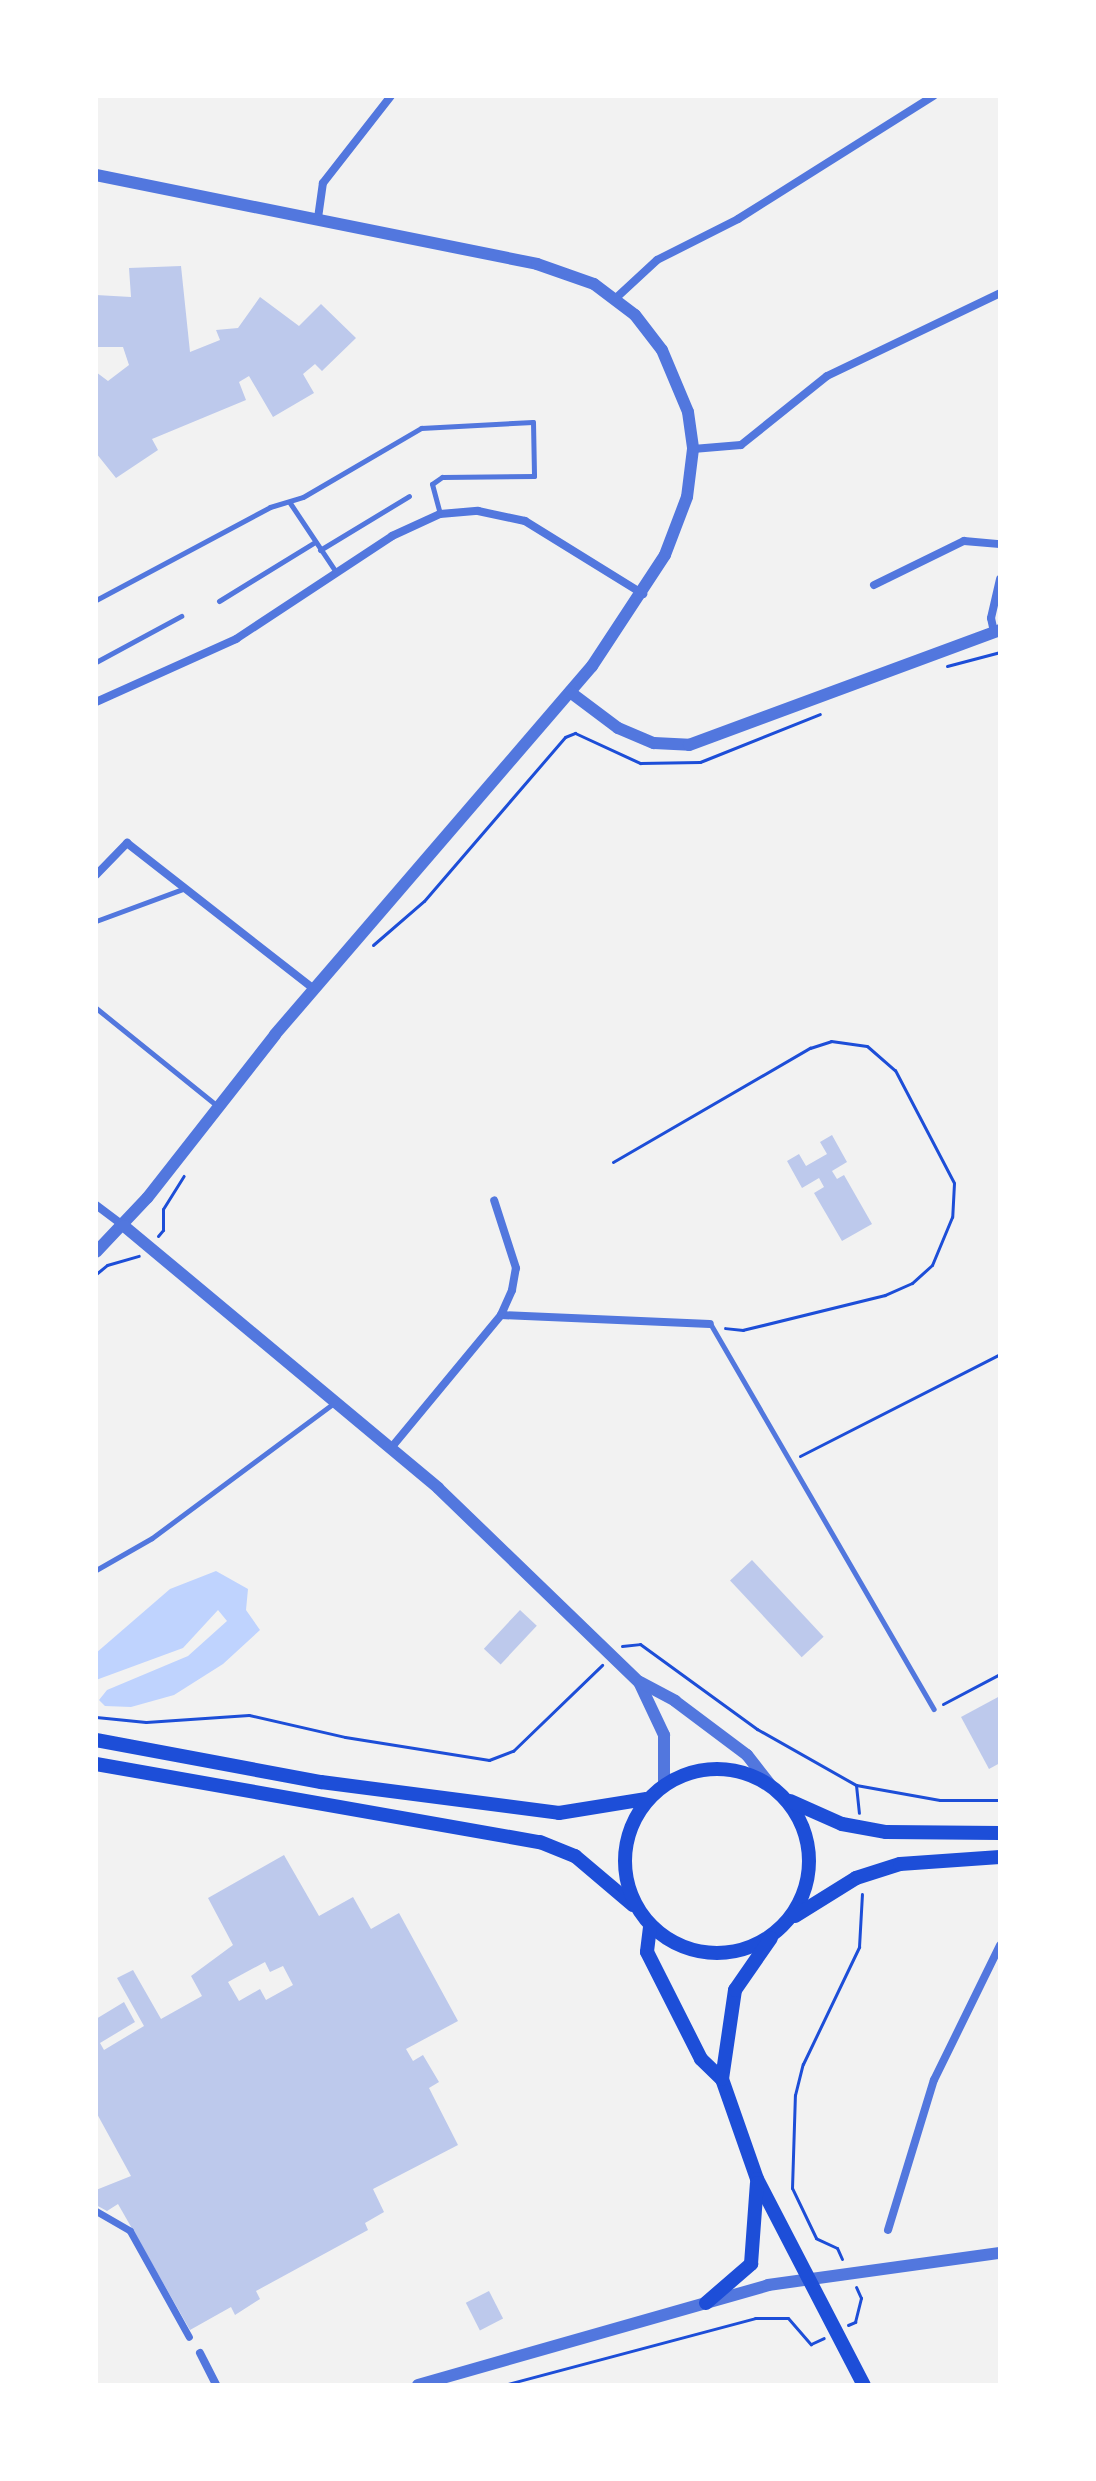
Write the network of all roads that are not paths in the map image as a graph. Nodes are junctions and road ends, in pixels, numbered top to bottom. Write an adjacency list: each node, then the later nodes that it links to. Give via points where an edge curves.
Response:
1 (391, 96): 4 (street, via 323,183)
2 (933, 96): 6 (street, via 738,219 657,260)
3 (96, 175): 4 (street, via 291,217)
4 (318, 218): 6 (street, via 537,264 594,284)
5 (1000, 293): 7 (street, via 827,376 741,445 730,450)
6 (616, 298): 7 (street, via 650,331 677,378)
7 (693, 449): 17 (street, via 680,520)
8 (409, 496): 13 (lane)
9 (290, 503): 10 (lane, via 421,428 533,422 534,476 442,477 432,484 431,496); 11 (lane); 18 (lane, via 270,507)
10 (440, 514): 14 (street, via 412,524); 17 (street, via 478,511 525,521)
11 (315, 542): 13 (lane); 19 (lane)
12 (1000, 544): 16 (street, via 964,541)
13 (320, 550): 14 (lane)
14 (336, 572): 24 (street, via 211,652)
15 (1000, 579): 21 (street, via 991,618)
16 (874, 585)
17 (643, 594): 23 (street)
18 (96, 600)
19 (219, 601)
20 (181, 616): 22 (lane)
21 (997, 631): 23 (street, via 689,745 654,743 618,728)
22 (96, 662)
23 (570, 692): 28 (street)
24 (96, 700)
25 (96, 875): 26 (street, via 127,843)
26 (185, 888): 27 (lane); 28 (street)
27 (96, 921)
28 (314, 989): 30 (street)
29 (96, 1008): 30 (lane)
30 (217, 1106): 33 (street)
31 (494, 1200): 35 (street, via 516,1268)
32 (96, 1205): 33 (street)
33 (124, 1226): 34 (street); 37 (street)
34 (96, 1252)
35 (501, 1315): 36 (street); 38 (street)
36 (710, 1324): 41 (lane)
37 (335, 1403): 38 (street); 39 (lane, via 162,1532)
38 (391, 1448): 40 (street)
39 (96, 1570)
40 (639, 1682): 44 (street, via 664,1735); 45 (street, via 675,1701 747,1755)
41 (934, 1709)
42 (96, 1740): 46 (main road, via 321,1782 559,1813)
43 (96, 1764): 50 (main road, via 540,1842 575,1856)
44 (664, 1785): 45 (main road, via 719,1771); 46 (main road)
45 (771, 1786): 47 (main road)
46 (645, 1799): 50 (main road, via 622,1850 623,1879)
47 (790, 1801): 48 (main road, via 842,1824 886,1832); 51 (main road, via 805,1828 810,1857)
48 (1000, 1833)
49 (1000, 1857): 51 (main road, via 900,1864 856,1878)
50 (633, 1905): 52 (main road)
51 (795, 1916): 53 (main road)
52 (650, 1927): 53 (main road, via 709,1949 740,1949); 55 (main road, via 647,1952 701,2059)
53 (771, 1938): 55 (main road, via 735,1990)
54 (1000, 1945): 58 (street, via 933,2083)
55 (722, 2079): 56 (main road)
56 (757, 2179): 60 (main road); 61 (main road, via 751,2264)
57 (96, 2209): 62 (street, via 130,2231)
58 (888, 2230)
59 (1000, 2253): 60 (street)
60 (806, 2278): 61 (street); 66 (main road)
61 (706, 2303): 65 (street)
62 (189, 2337)
63 (200, 2353): 64 (street)
64 (216, 2385)
65 (418, 2385)
66 (864, 2385)

